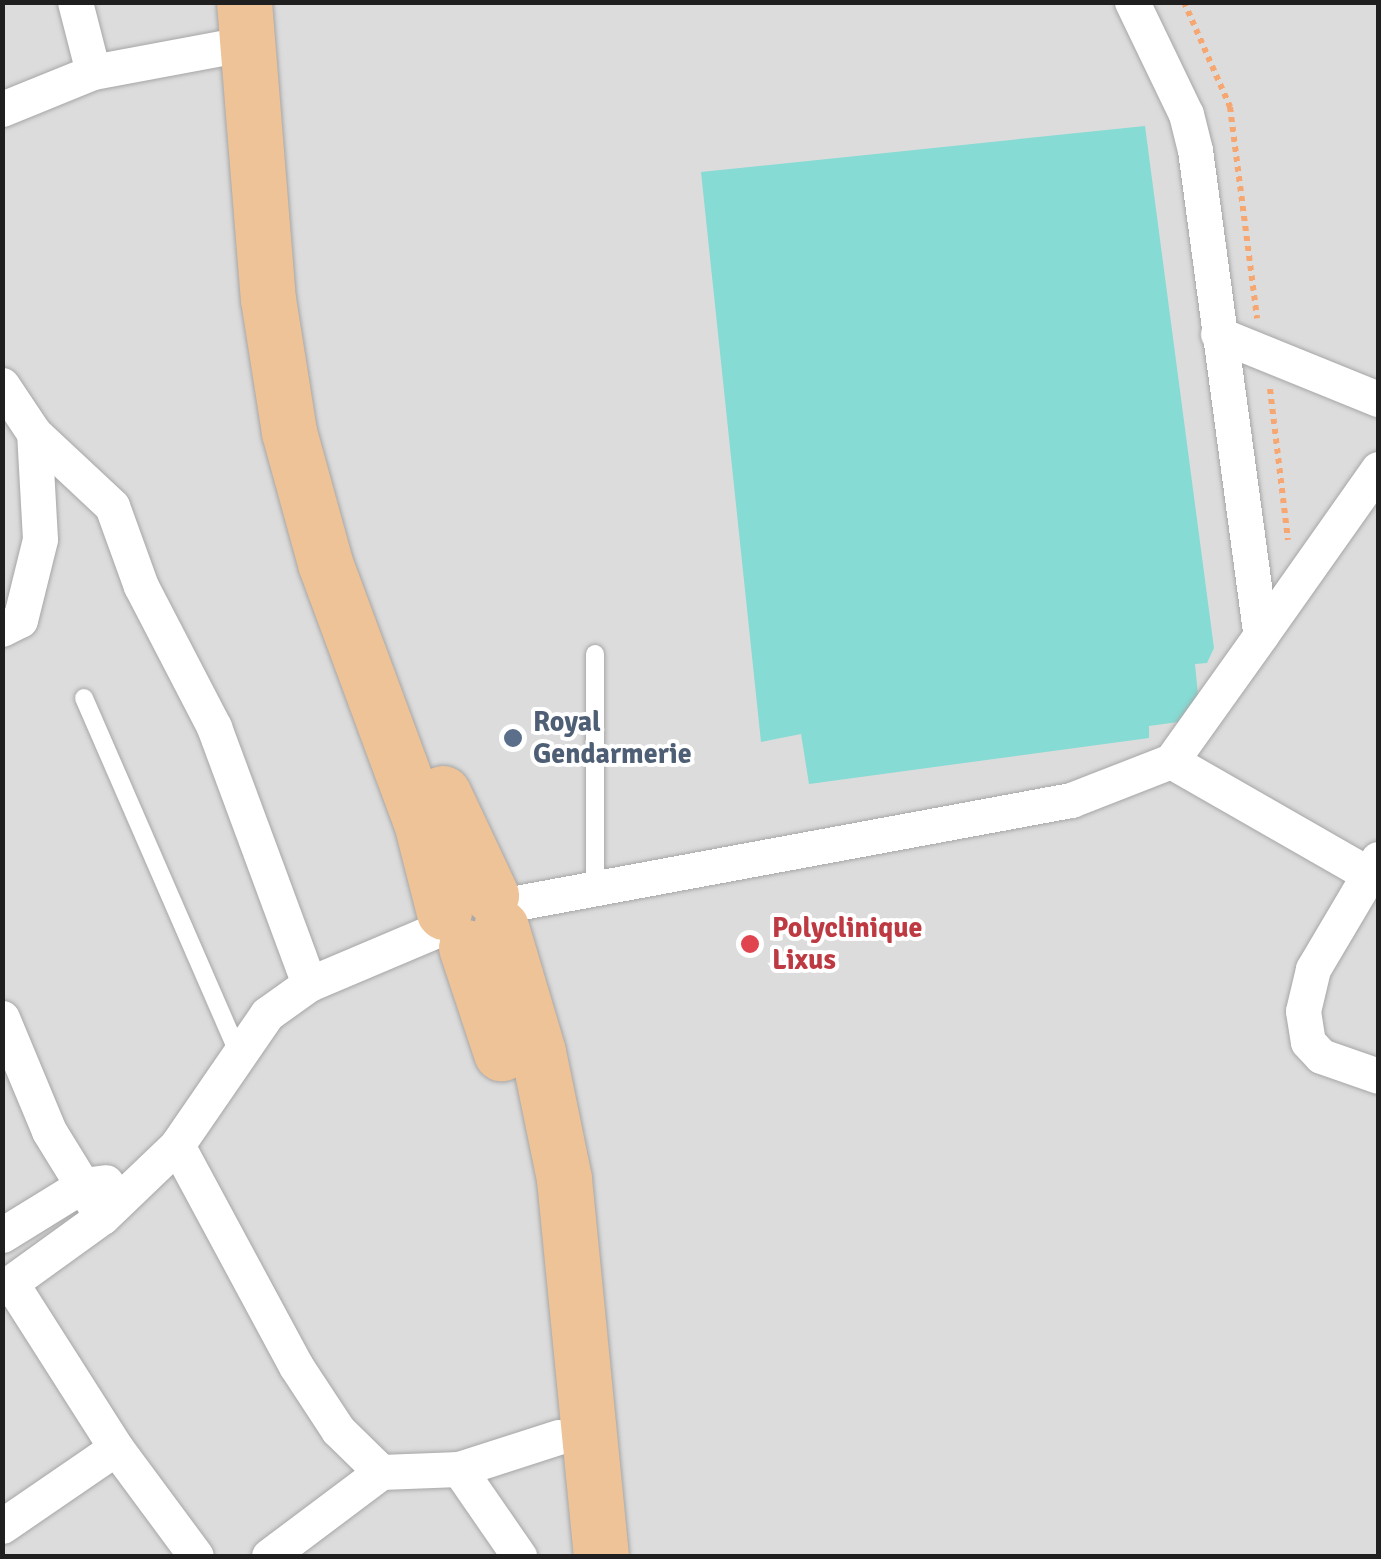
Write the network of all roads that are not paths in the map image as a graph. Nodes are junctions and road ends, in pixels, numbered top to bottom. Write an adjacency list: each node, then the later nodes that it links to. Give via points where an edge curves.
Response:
1 (75, 2): 4 (street)
2 (1132, 2): 6 (street, via 1186,114)
3 (256, 16): 4 (street); 18 (highway, via 268,300 289,432 324,562 421,822)
4 (93, 72): 5 (street)
5 (2, 109)
6 (1218, 334): 8 (street); 12 (street)
7 (2, 385): 9 (street)
8 (1378, 399)
9 (34, 433): 11 (street, via 40,539 20,620); 19 (street, via 112,506 140,586 214,727)
10 (1378, 470): 12 (street)
11 (2, 630)
12 (1261, 635): 15 (street)
13 (595, 654): 17 (lane)
14 (84, 698): 21 (lane)
15 (1171, 760): 16 (street); 17 (street, via 1072,800)
16 (1373, 866): 22 (street, via 1313,969 1304,1027 1321,1056)
17 (595, 889): 18 (street)
18 (474, 919): 19 (street); 29 (highway, via 530,1173); 38 (highway, via 538,1052 564,1179)
19 (310, 984): 21 (street, via 267,1014)
20 (2, 1018): 25 (street, via 23,1080)
21 (238, 1052): 23 (street)
22 (1378, 1076)
23 (177, 1144): 24 (street); 32 (street, via 296,1366 338,1430)
24 (142, 1179): 25 (street); 26 (street)
25 (83, 1185): 26 (street); 27 (street)
26 (102, 1217): 28 (street)
27 (2, 1234)
28 (6, 1286): 30 (street)
29 (558, 1437): 31 (street); 37 (highway)
30 (116, 1448): 33 (street); 34 (street)
31 (458, 1469): 32 (street); 36 (street)
32 (381, 1472): 35 (street)
33 (2, 1526)
34 (196, 1556)
35 (269, 1556)
36 (519, 1556)
37 (569, 1556)
38 (601, 1556)

